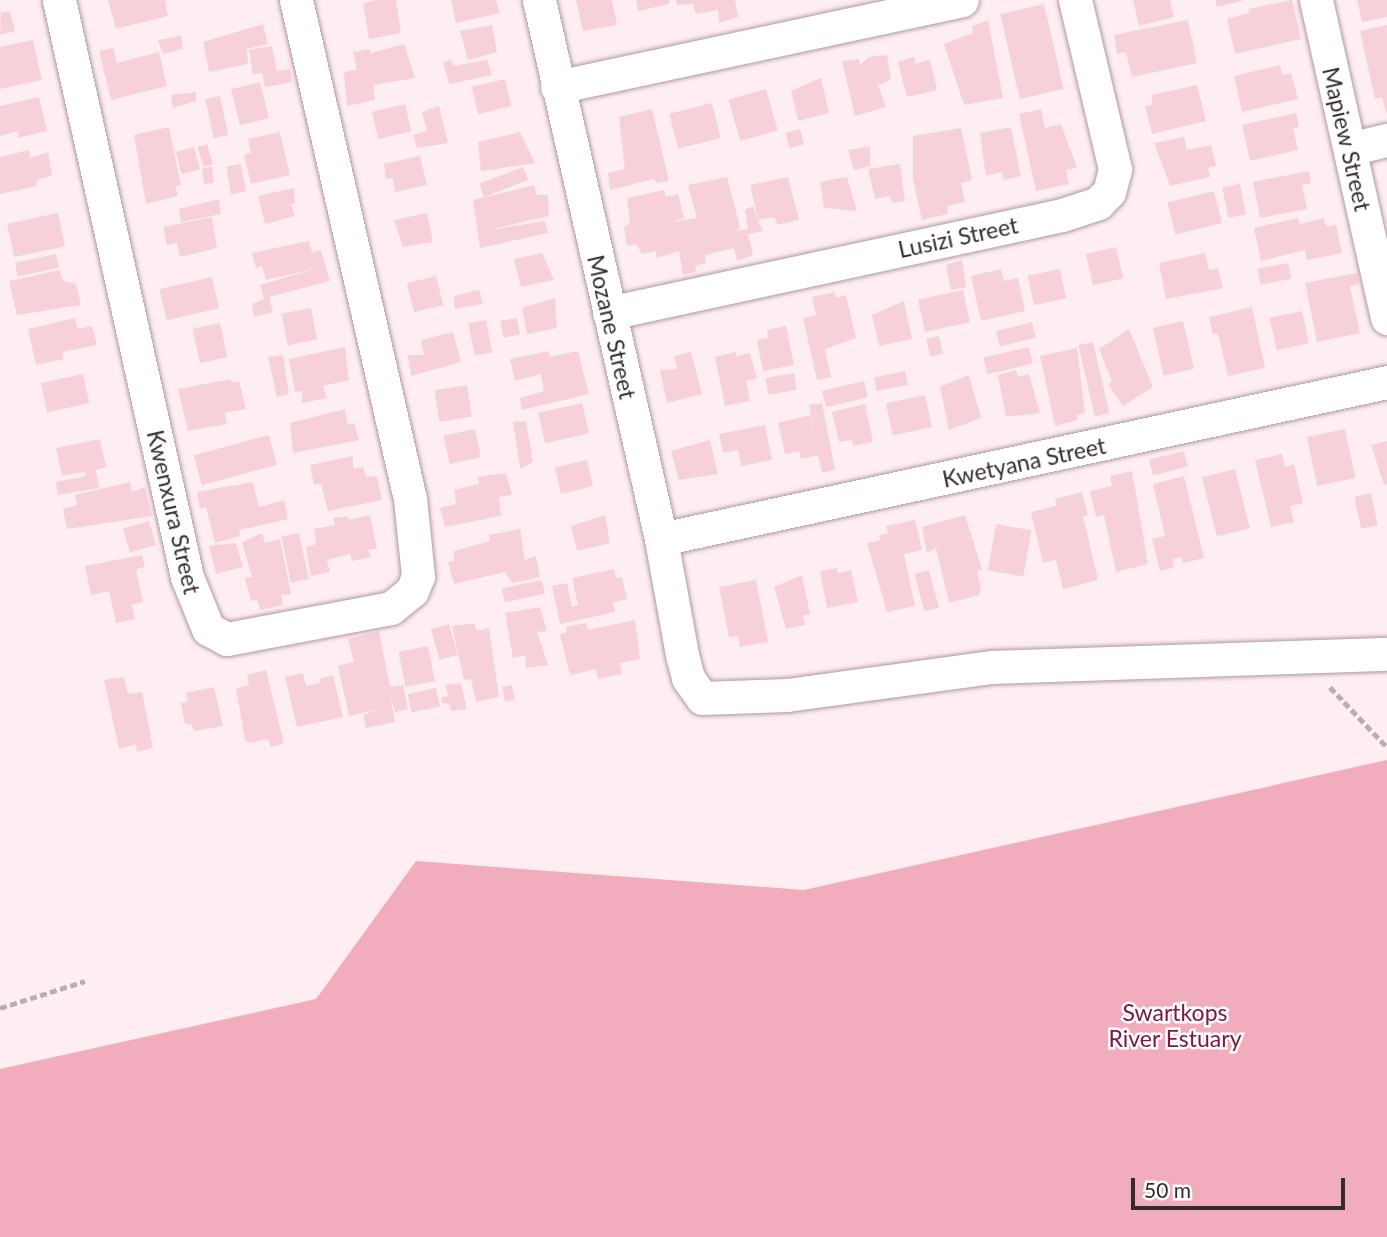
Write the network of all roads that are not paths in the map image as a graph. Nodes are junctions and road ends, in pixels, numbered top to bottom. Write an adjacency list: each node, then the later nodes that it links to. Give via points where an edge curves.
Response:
1 (59, 0): 2 (street, Kwenxura Street, via 187,578 208,629 227,639 391,608 412,591 418,576 410,499)
2 (296, 0)
3 (539, 0): 7 (street, Mozane Street)
4 (962, 0): 7 (street)
5 (1075, 0): 10 (street, Lusizi Street, via 1115,169 1109,192 1098,203 1062,215)
6 (1316, 0): 9 (street, Mapiew Street)
7 (557, 88): 10 (street, Mozane Street)
8 (1387, 140): 9 (street)
9 (1350, 149): 11 (street, Mapiew Street)
10 (609, 313): 13 (street, Mozane Street)
11 (1387, 318)
12 (1387, 382): 13 (street, Kwetyana Street)
13 (661, 539): 14 (street, Mozane Street, via 688,678 706,700 787,695 992,667)
14 (1387, 654)

